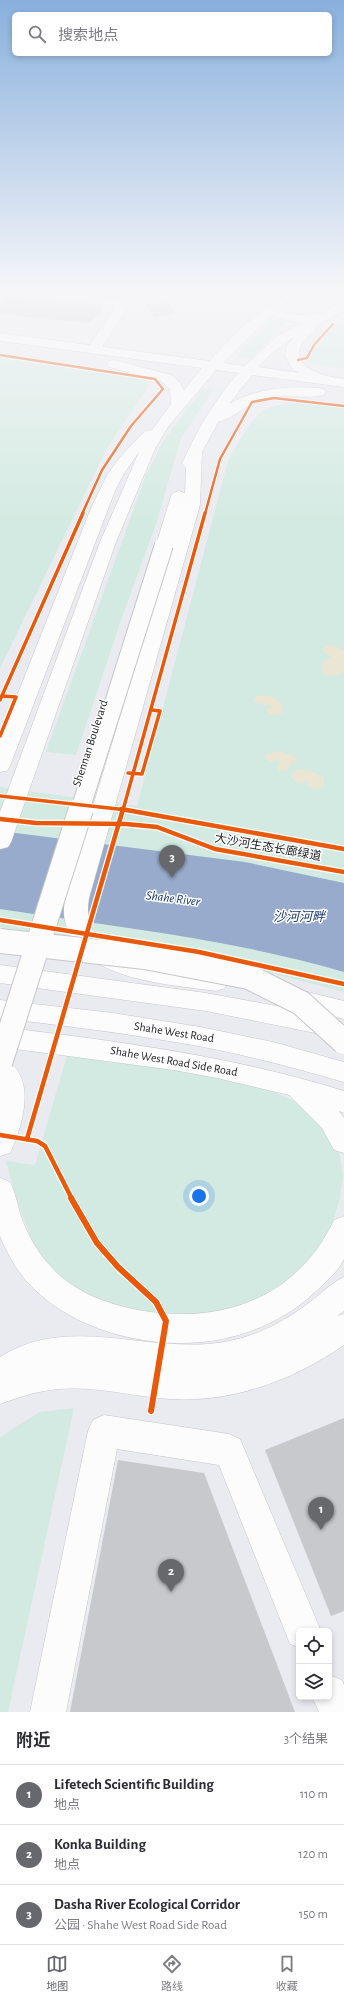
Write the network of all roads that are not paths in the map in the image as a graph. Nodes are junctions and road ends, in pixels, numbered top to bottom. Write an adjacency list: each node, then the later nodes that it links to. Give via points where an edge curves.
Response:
1 (131, 369): 12 (main road, via 171,381 178,390)
2 (149, 369): 7 (main road)
3 (209, 369): 7 (main road)
4 (242, 369): 6 (main road)
5 (302, 369): 10 (main road)
6 (250, 370): 8 (main road, Shennan Boulevard); 10 (main road)
7 (202, 376): 8 (main road); 12 (main road)
8 (240, 381): 10 (main road); 14 (main road, Shennan Boulevard)
9 (344, 383): 10 (main road)
10 (330, 387): 11 (main road); 14 (main road, via 284,391 249,398 234,406)
11 (344, 395)
12 (178, 404): 13 (main road)
13 (162, 425): 16 (main road, via 130,452 114,478 54,622); 17 (main road, via 135,476 108,542)
14 (205, 431): 15 (main road, Shennan Boulevard)
15 (195, 450): 23 (main road, bridge, via 192,505 78,897 76,922 85,939 114,960 145,972 254,989); 26 (main road, Shennan Boulevard, bridge)
16 (0, 766)
17 (0, 842)
18 (0, 941): 20 (main road, bridge, via 152,958)
19 (0, 974): 24 (main road, via 206,1002 315,1023)
20 (249, 977): 21 (main road, bridge); 25 (main road, bridge, via 301,1004)
21 (344, 1003)
22 (0, 1009): 27 (main road, Shahe West Road, via 203,1037 253,1047)
23 (344, 1010)
24 (344, 1032)
25 (344, 1042)
26 (0, 1058): 28 (main road, Shahe West Road Side Road, via 172,1059); 31 (main road, via 12,1088 11,1104)
27 (344, 1072)
28 (291, 1086): 29 (main road, Shahe West Road Side Road); 30 (main road, via 326,1113)
29 (344, 1102)
30 (344, 1142)
31 (0, 1145)
32 (0, 1190): 33 (main road, via 13,1233 28,1259 45,1280 68,1298 94,1312 147,1327 201,1329 228,1325 253,1317 280,1303 301,1287 321,1267)
33 (341, 1237)
34 (344, 1291): 36 (main road, via 296,1331 267,1346 241,1355 191,1360 75,1350 28,1358)
35 (344, 1328): 37 (main road, via 317,1348 288,1362 227,1381 170,1384 79,1373 36,1376)
36 (0, 1374)
37 (0, 1389)
38 (302, 1628): 40 (main road, via 229,1450 104,1431)
39 (332, 1700): 41 (main road)
40 (48, 1712)
41 (337, 1712)

